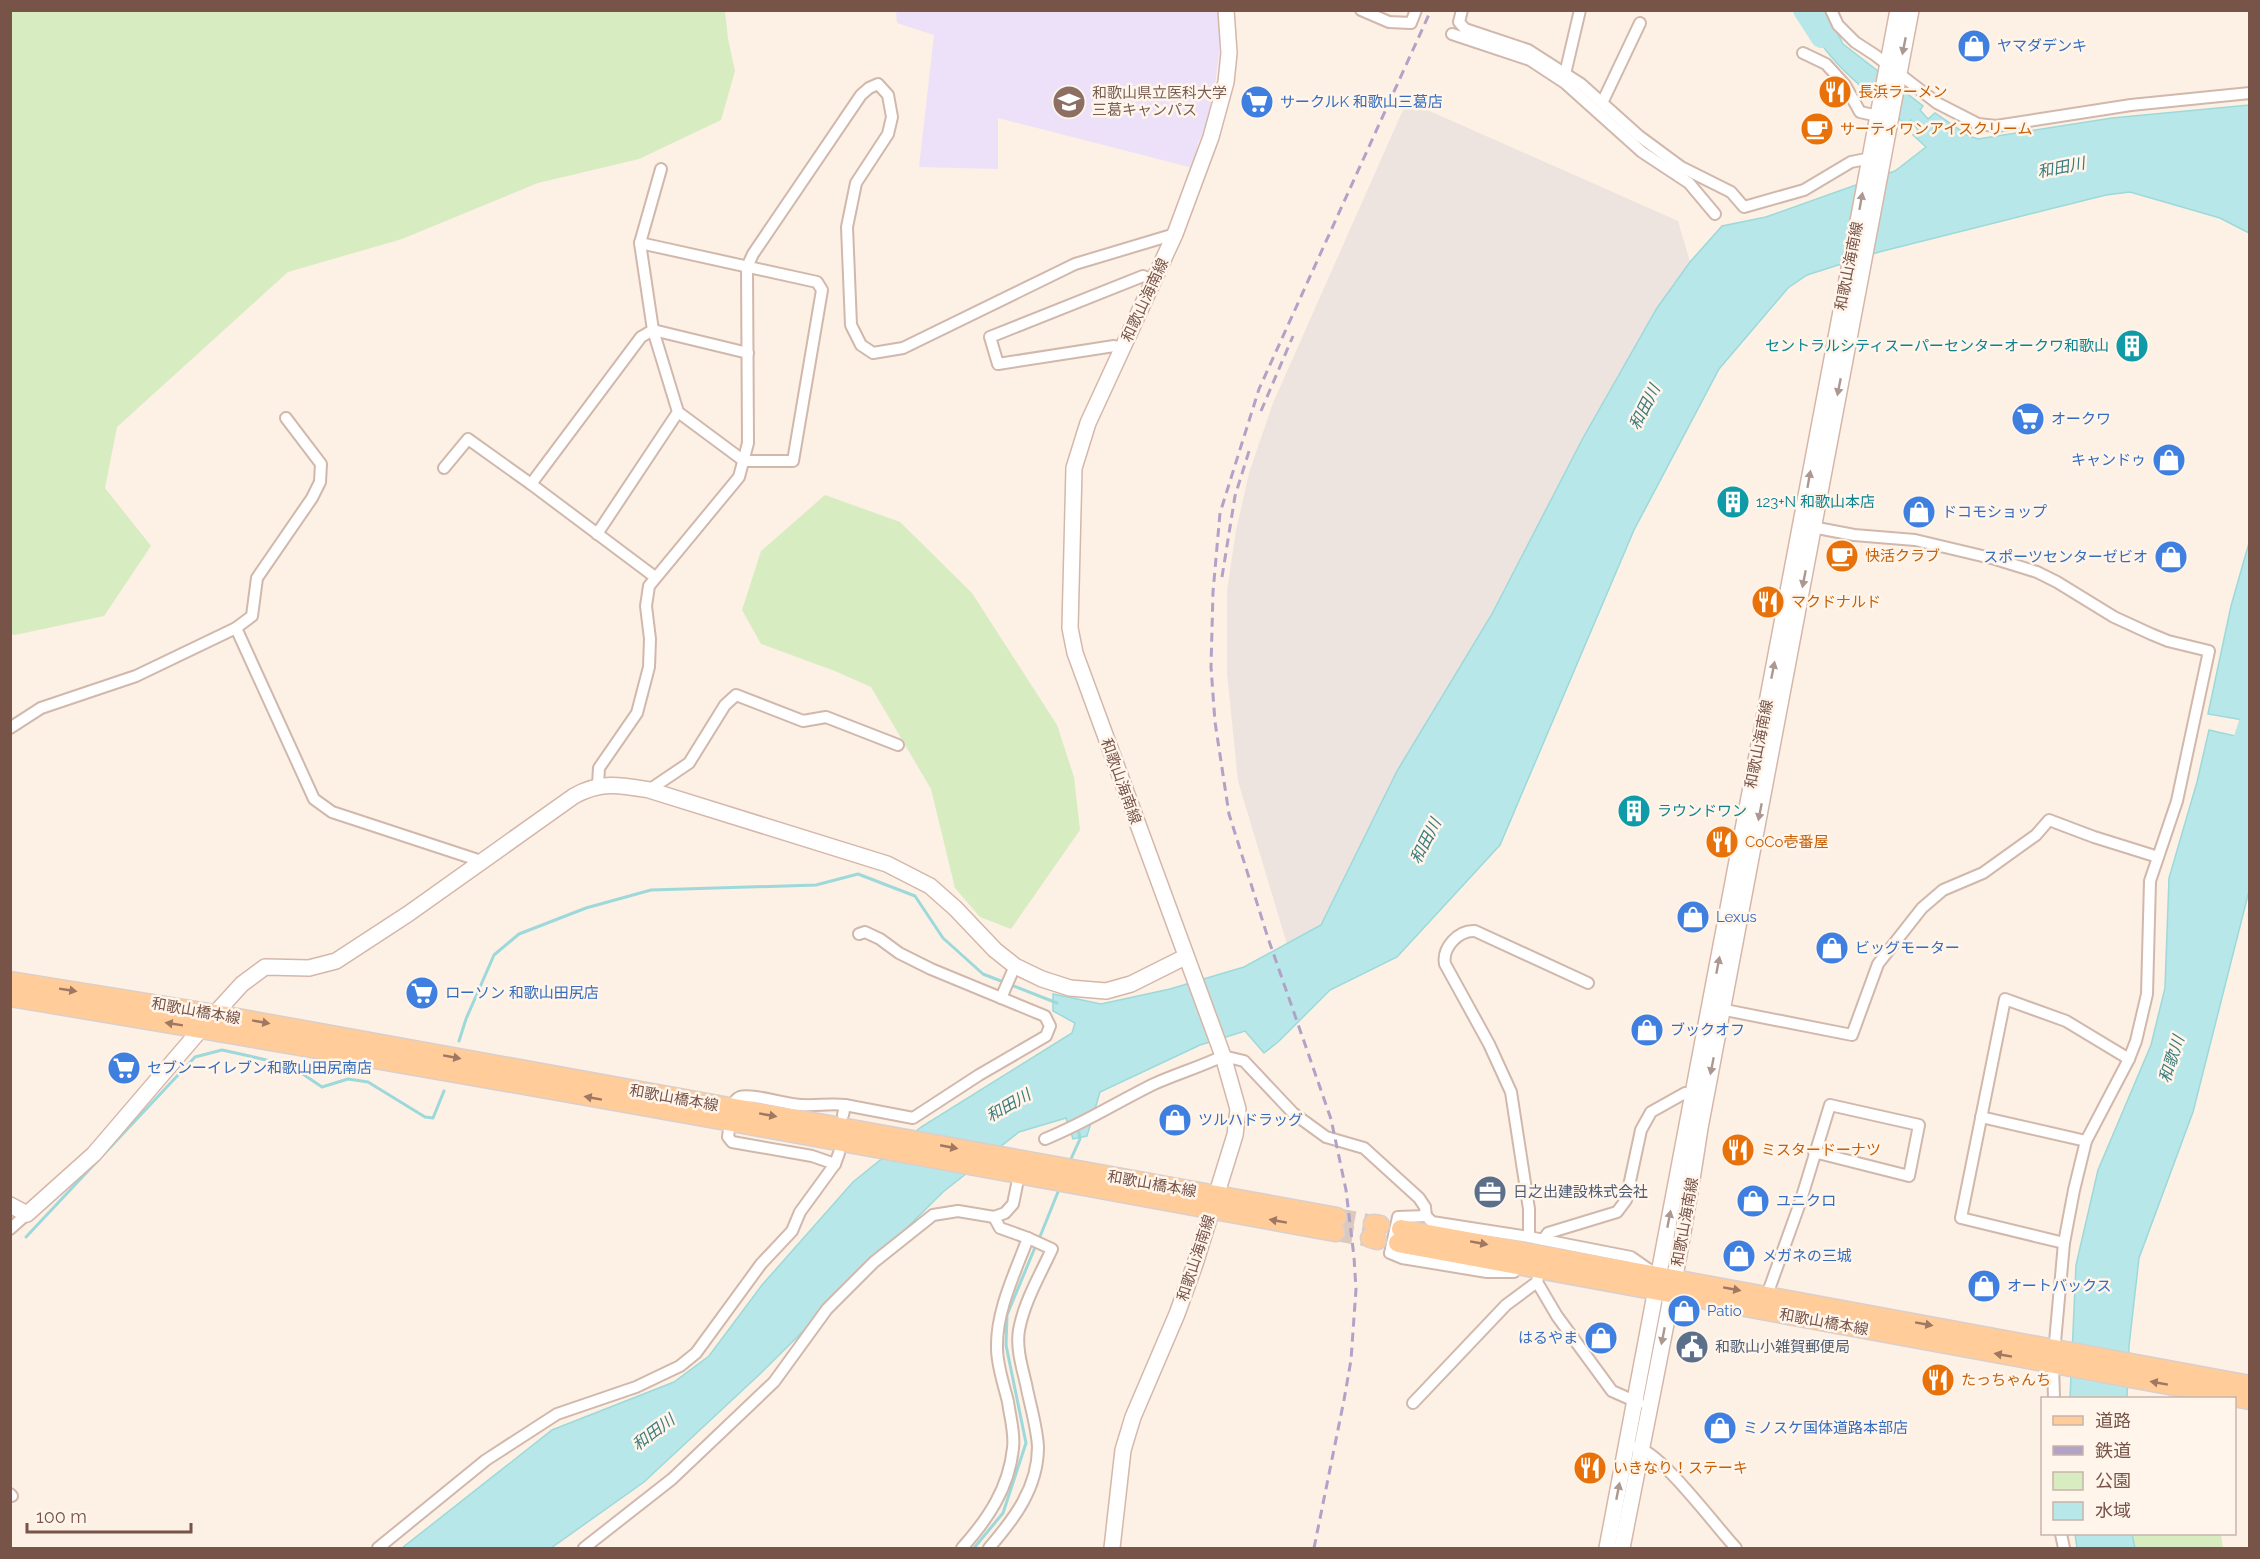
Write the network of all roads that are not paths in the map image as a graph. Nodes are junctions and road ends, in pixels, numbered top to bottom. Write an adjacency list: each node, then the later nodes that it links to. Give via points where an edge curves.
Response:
1 (1226, 10): 20 (main road, 和歌山海南線, via 1226,82 1211,137)
2 (1361, 10): 3 (street, via 1389,22 1411,23)
3 (1416, 10)
4 (1462, 10): 13 (street, via 1459,22 1465,29 1528,50)
5 (1580, 10): 13 (street)
6 (1830, 10): 12 (street, via 1838,25)
7 (1898, 10): 12 (main road, 和歌山海南線)
8 (1911, 10): 12 (main road, 和歌山海南線, one-way to 12)
9 (1640, 23): 15 (street)
10 (1452, 34): 19 (street, via 1530,60 1565,83 1642,152 1689,183)
11 (1803, 53): 16 (street, via 1826,64 1845,85 1860,111)
12 (1892, 73): 14 (street, via 1966,120 1996,126 2131,105); 16 (main road, 和歌山海南線)
13 (1564, 74): 15 (street)
14 (2250, 93)
15 (1602, 103): 17 (street, via 1681,168 1731,192 1744,207 1804,190 1851,162)
16 (1882, 118): 17 (main road, 和歌山海南線)
17 (1875, 162): 32 (main road, 和歌山海南線)
18 (661, 169): 21 (street)
19 (1715, 214)
20 (1175, 234): 22 (street, via 1076,264 903,348 873,353 861,345 851,325 847,227 856,183 888,134 892,117 888,95 878,84 861,95); 23 (main road, 和歌山海南線)
21 (640, 243): 22 (street); 24 (street)
22 (747, 267): 26 (street); 29 (street, via 817,282 822,290 793,461)
23 (1154, 280): 25 (main road, 和歌山海南線); 25 (street, via 1143,276 990,337 998,364 1114,346)
24 (653, 330): 26 (street); 27 (street); 31 (street, via 641,337)
25 (1122, 349): 43 (main road, 和歌山海南線, via 1088,423 1074,468 1070,628 1075,653)
26 (748, 353): 29 (street)
27 (678, 412): 29 (street); 33 (street)
28 (286, 418): 35 (street, via 321,464 320,482 257,578 252,616)
29 (744, 461): 34 (street, via 739,477)
30 (444, 468): 31 (street, via 468,439)
31 (531, 484): 33 (street)
32 (1807, 526): 40 (street, via 1915,540 2037,572 2151,634 2209,651 2177,801); 49 (main road, 和歌山海南線)
33 (597, 534): 34 (street)
34 (655, 577): 38 (street, via 648,586 646,606 649,667 637,713 599,768)
35 (236, 628): 36 (street, via 136,676 41,708); 41 (street, via 314,798 332,812)
36 (10, 728)
37 (898, 745): 39 (street, via 826,717 802,721 736,694 688,763)
38 (598, 785): 39 (main road); 41 (main road, via 574,796)
39 (649, 790): 44 (main road, via 887,864 930,886)
40 (2158, 857): 49 (street, via 2049,820 2036,835 1983,873 1943,890 1922,908 1878,964 1852,1035); 53 (street, via 2150,881 2147,994)
41 (481, 861): 50 (main road, via 336,961 309,968 265,967 242,984)
42 (859, 934): 47 (street, via 866,932 899,953)
43 (1185, 957): 44 (main road, via 1131,984 1106,991 1070,988); 52 (main road, 和歌山海南線)
44 (1014, 971): 47 (street)
45 (10, 981): 50 (main road, 和歌山橋本線, one-way to 50)
46 (1588, 983): 72 (street, via 1475,930 1460,934 1444,956 1511,1092 1529,1209)
47 (1004, 994): 55 (street, via 1046,1016 1050,1026 1046,1036 913,1118 844,1110 834,1104 801,1105 750,1097 733,1102)
48 (10, 997): 51 (main road, 和歌山橋本線, one-way to 48)
49 (1716, 1009): 54 (main road, 和歌山海南線)
50 (215, 1014): 51 (main road); 55 (main road, 和歌山橋本線, one-way to 55)
51 (201, 1029): 55 (main road, 和歌山橋本線, one-way to 51); 66 (main road, via 94,1154)
52 (1222, 1052): 57 (street, via 1202,1066 1155,1083); 64 (main road, 和歌山海南線, via 1238,1110 1232,1148); 67 (street, via 1244,1061 1293,1113 1326,1137 1364,1148 1419,1198 1425,1206)
53 (2129, 1059): 56 (street, via 2066,1021 2005,999); 58 (street)
54 (1699, 1095): 74 (street, via 1685,1093 1651,1112 1641,1130 1626,1200 1617,1212 1548,1233); 77 (main road, 和歌山海南線)
55 (731, 1115): 59 (main road, 和歌山橋本線); 62 (street, via 728,1137 732,1142 812,1156)
56 (1981, 1117): 58 (street); 75 (street, via 1961,1218)
57 (1045, 1139)
58 (2086, 1141): 75 (street)
59 (885, 1142): 63 (main road, 和歌山橋本線, one-way to 63); 63 (main road, 和歌山橋本線, via 1000,1171)
60 (1814, 1152): 60 (street, via 1909,1176 1919,1125 1830,1105); 78 (street)
61 (839, 1153): 62 (street)
62 (835, 1164): 87 (street, via 800,1212 792,1230 761,1264 696,1353 680,1366 636,1387 557,1414 486,1460)
63 (1020, 1165): 64 (main road, 和歌山橋本線); 68 (street, via 1013,1204 1005,1214)
64 (1214, 1202): 69 (main road, 和歌山橋本線); 91 (main road, 和歌山海南線, via 1177,1314 1123,1450)
65 (10, 1205): 66 (main road)
66 (27, 1214): 70 (street)
67 (1425, 1216): 72 (street, via 1432,1222); 76 (street, via 1398,1217 1390,1253)
68 (994, 1217): 73 (street, via 1000,1228); 88 (street, via 958,1211 933,1215 874,1262 827,1309 774,1382 672,1479)
69 (1336, 1225)
70 (10, 1229)
71 (1400, 1236): 77 (main road, 和歌山橋本線)
72 (1528, 1237): 74 (street)
73 (1028, 1238): 89 (street, via 997,1333 996,1351 1013,1448 995,1506); 90 (street, via 1052,1249 1019,1330 1019,1350 1037,1436 1037,1462 1017,1514)
74 (1543, 1240): 77 (street, via 1631,1257)
75 (2064, 1243): 79 (street)
76 (1538, 1279): 77 (street, via 1633,1295); 84 (street, via 1506,1305); 85 (street, via 1557,1316 1612,1391)
77 (1665, 1285): 78 (main road, 和歌山橋本線, one-way to 78); 79 (main road, 和歌山橋本線, one-way to 77); 85 (main road, 和歌山海南線)
78 (1767, 1295): 79 (main road, 和歌山橋本線, one-way to 79)
79 (2058, 1357): 81 (main road, 和歌山橋本線); 82 (street)
80 (2250, 1385): 81 (main road, 和歌山橋本線)
81 (2217, 1386): 83 (main road, 和歌山橋本線)
82 (2054, 1397)
83 (2250, 1400)
84 (1413, 1403)
85 (1646, 1405): 86 (main road, 和歌山海南線)
86 (1634, 1446): 92 (main road, 和歌山海南線, one-way to 86); 93 (main road, 和歌山海南線); 94 (street, via 1661,1462)
87 (378, 1548)
88 (584, 1548)
89 (962, 1548)
90 (989, 1548)
91 (1112, 1548)
92 (1607, 1548)
93 (1622, 1548)
94 (1736, 1548)

